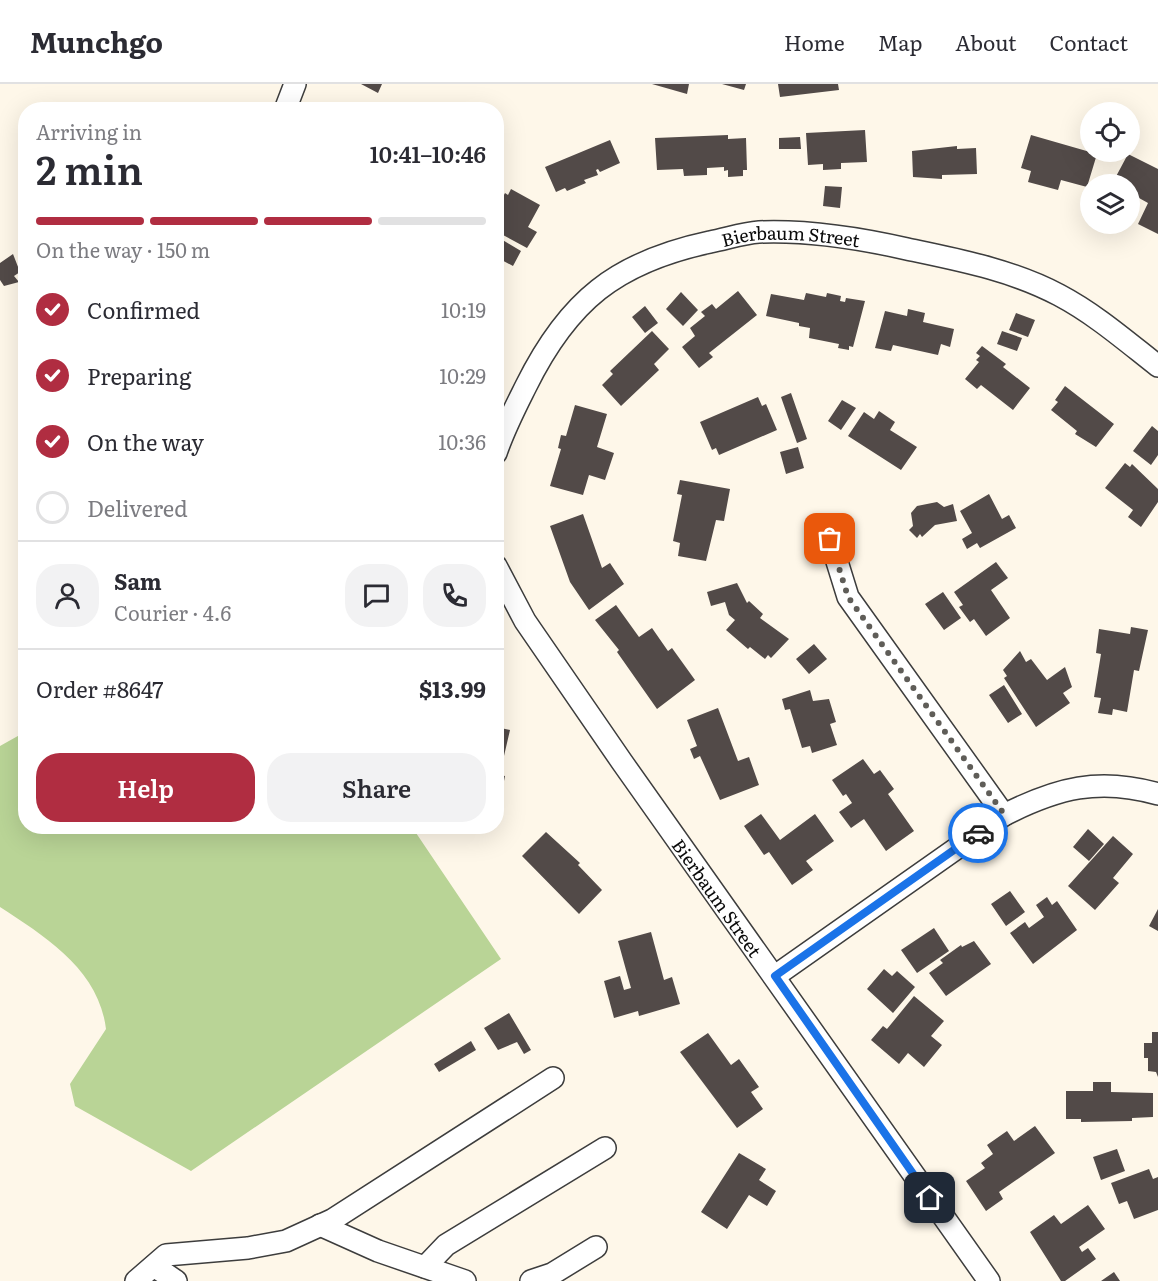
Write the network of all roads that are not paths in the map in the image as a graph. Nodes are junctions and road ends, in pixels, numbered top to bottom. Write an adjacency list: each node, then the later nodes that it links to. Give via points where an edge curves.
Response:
1 (296, 84): 2 (street)
2 (288, 102)
3 (1158, 366): 4 (street, Bierbaum Street, via 1068,300 981,265 873,242 800,232 756,232 689,247 627,270 604,284 555,334)
4 (504, 431)
5 (830, 539): 8 (street, via 848,597)
6 (504, 581): 9 (street, Bierbaum Street, via 525,621)
7 (1158, 794): 8 (street, via 1139,788 1078,786 1040,797)
8 (1004, 814): 9 (street)
9 (775, 976): 20 (street, Bierbaum Street)
10 (553, 1078): 12 (street)
11 (605, 1148): 15 (street, via 446,1245)
12 (320, 1225): 14 (street, via 286,1241 166,1255); 15 (street)
13 (596, 1247): 19 (street, via 552,1274)
14 (154, 1266): 16 (street); 17 (street)
15 (425, 1267): 18 (street)
16 (136, 1281)
17 (176, 1281)
18 (465, 1281)
19 (531, 1281)
20 (989, 1281)

